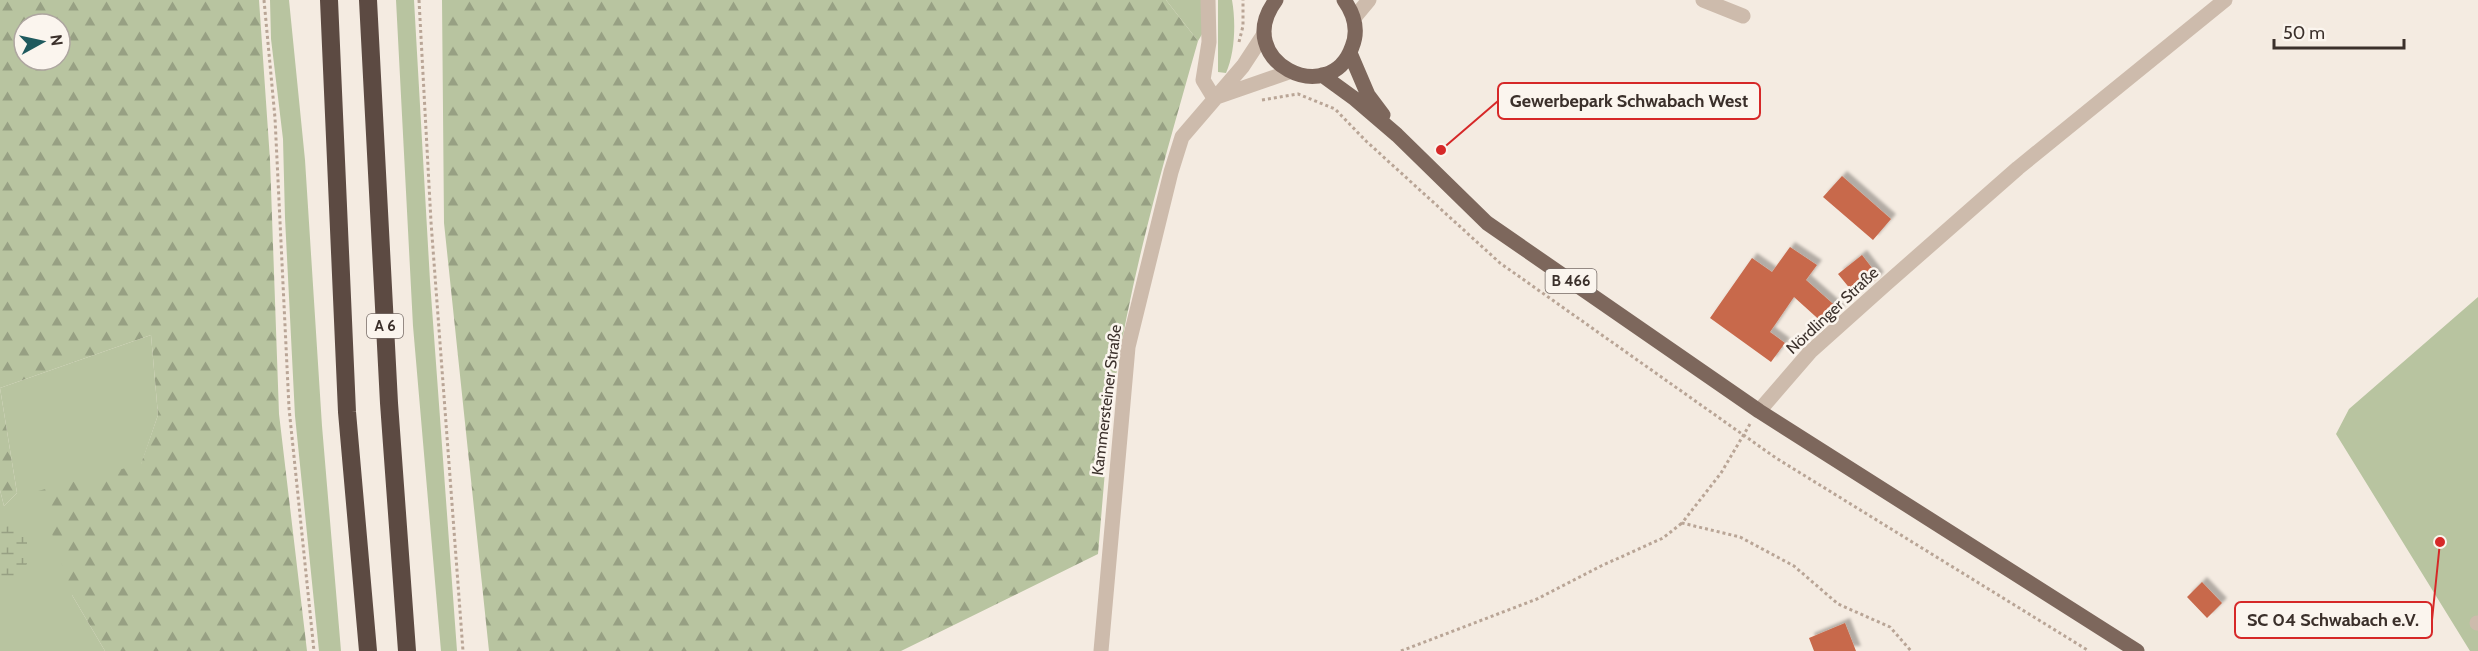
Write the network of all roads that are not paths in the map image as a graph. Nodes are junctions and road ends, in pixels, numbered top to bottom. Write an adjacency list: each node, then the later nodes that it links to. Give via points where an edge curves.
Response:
1 (328, 0): 19 (highway, A 6, via 347,411)
2 (368, 0): 20 (highway, A 6)
3 (1208, 0): 16 (street, via 1209,42 1203,80)
4 (1276, 0): 9 (main road)
5 (1344, 0): 11 (main road)
6 (1369, 0): 11 (street)
7 (1703, 0): 10 (street)
8 (2224, 0): 18 (street, Nördlinger Straße, via 2027,161 1894,277 1810,352)
9 (1266, 7): 12 (main road)
10 (1743, 16)
11 (1354, 18): 13 (main road, via 1356,30)
12 (1264, 33): 14 (main road, via 1272,56); 16 (street, Kammersteiner Straße, via 1243,66)
13 (1350, 53): 15 (main road, via 1338,67); 17 (main road, B 466, via 1368,95)
14 (1289, 72): 15 (main road); 16 (street)
15 (1322, 75): 17 (main road, B 466)
16 (1214, 98): 21 (street, Kammersteiner Straße, via 1182,137 1128,347)
17 (1397, 135): 18 (main road, B 466, via 1487,223)
18 (1759, 411): 22 (main road, B 466)
19 (368, 651)
20 (407, 651)
21 (1101, 651)
22 (2137, 651)

